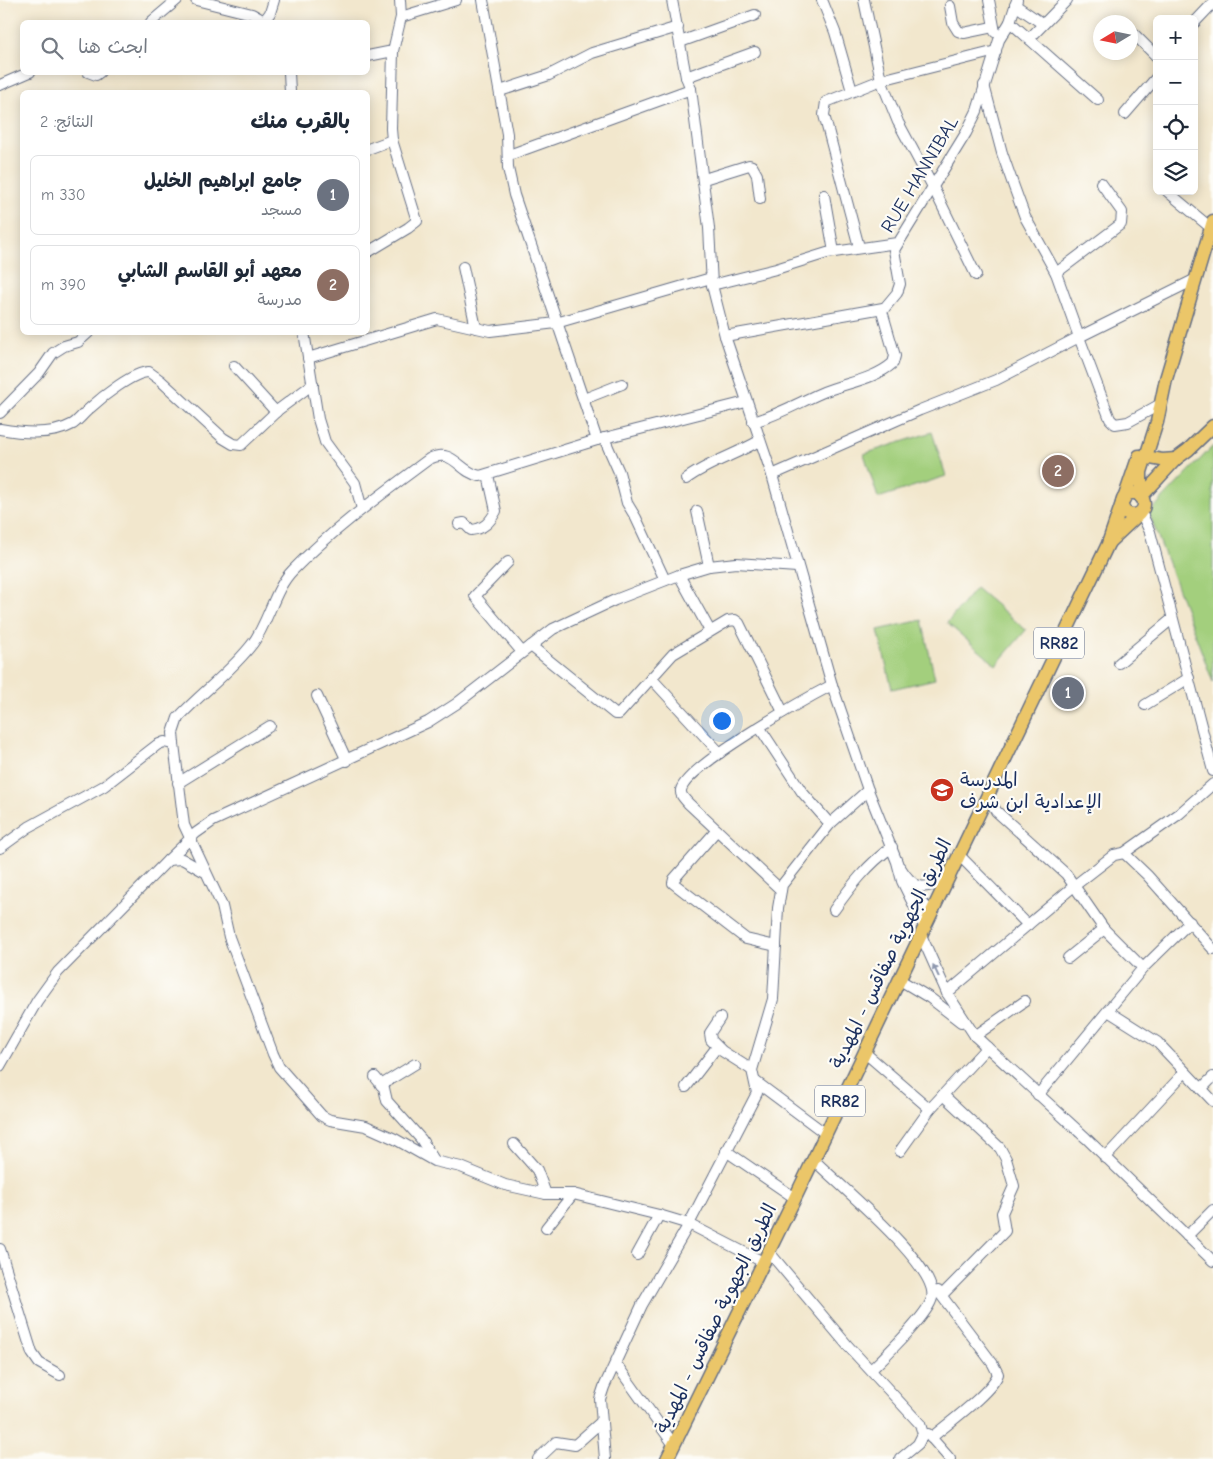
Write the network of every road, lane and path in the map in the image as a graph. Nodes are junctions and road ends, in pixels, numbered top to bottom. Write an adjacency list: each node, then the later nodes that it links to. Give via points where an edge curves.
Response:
1 (177, 0): 18 (street)
2 (196, 0): 19 (street, via 252,14)
3 (274, 0): 20 (street)
4 (400, 0): 16 (street)
5 (456, 0): 16 (street)
6 (484, 0): 43 (street)
7 (672, 0): 24 (street)
8 (822, 0): 44 (street)
9 (864, 0): 37 (street)
10 (990, 0): 23 (street)
11 (1067, 0): 22 (street)
12 (1016, 2): 21 (street, RUE HANNIBAL); 22 (street)
13 (1213, 3): 17 (street)
14 (950, 6): 23 (street, via 958,31 964,33)
15 (755, 15): 28 (street)
16 (401, 17): 29 (street)
17 (1198, 19)
18 (152, 20)
19 (262, 20)
20 (266, 20)
21 (1010, 22): 26 (street); 27 (street, RUE HANNIBAL)
22 (1043, 24): 26 (street)
23 (993, 27): 27 (street)
24 (678, 28): 28 (street); 43 (street, via 592,53 550,75)
25 (1138, 38): 32 (street)
26 (1029, 39): 45 (street)
27 (999, 40): 30 (street, RUE HANNIBAL)
28 (680, 42): 36 (street)
29 (393, 51): 33 (street); 47 (street)
30 (996, 51): 37 (street); 40 (street, RUE HANNIBAL)
31 (755, 52): 36 (street)
32 (1153, 53)
33 (370, 56)
34 (23, 75): 39 (street)
35 (289, 75): 42 (street)
36 (686, 77): 41 (street)
37 (881, 80): 44 (street); 52 (street, via 898,122)
38 (1153, 82): 46 (street)
39 (0, 85)
40 (984, 85): 52 (street, RUE HANNIBAL, via 977,111 966,133); 62 (street, via 1002,153 1025,217)
41 (691, 89): 49 (street); 50 (street)
42 (290, 90)
43 (500, 91): 49 (street)
44 (852, 91): 58 (street, via 826,102 824,115)
45 (1098, 100)
46 (1125, 114)
47 (392, 140): 48 (street); 59 (street, via 417,220)
48 (370, 148)
49 (509, 155): 67 (street, via 508,168 514,195)
50 (704, 179): 55 (street, via 752,166); 65 (street)
51 (1101, 183): 62 (street, via 1122,212 1121,224)
52 (933, 186): 57 (street, RUE HANNIBAL); 63 (street)
53 (824, 195): 60 (street)
54 (1172, 195): 56 (street)
55 (760, 199)
56 (1212, 225): 64 (main road, الطريق الجهوية صفاقس - المهدية / RR82)
57 (897, 243): 58 (street); 66 (street, RUE HANNIBAL, via 894,260 900,284 897,293)
58 (859, 247): 60 (street)
59 (370, 251)
60 (834, 252): 65 (street)
61 (463, 266): 68 (street)
62 (1056, 272): 72 (street)
63 (976, 275)
64 (1196, 279): 72 (street); 79 (main road, الطريق الجهوية صفاقس - المهدية / RR82)
65 (711, 281): 67 (street); 71 (street)
66 (883, 308): 71 (street); 82 (street, via 894,356 891,366)
67 (556, 323): 68 (street, via 490,332); 77 (street)
68 (476, 328): 73 (street, via 437,319)
69 (86, 335): 81 (street, via 53,353 39,373)
70 (304, 335): 73 (street)
71 (724, 336): 78 (street)
72 (1080, 337): 79 (street, via 1110,419 1115,424 1128,422); 91 (street, via 996,380)
73 (308, 358): 75 (street)
74 (234, 366): 80 (street)
75 (313, 384): 80 (street); 95 (street, via 325,442 355,483)
76 (622, 384): 77 (street)
77 (584, 399): 85 (street)
78 (746, 402): 82 (street); 85 (street)
79 (1159, 405): 88 (main road, الطريق الجهوية صفاقس - المهدية / RR82, via 1157,422)
80 (276, 412): 84 (street, via 246,443 241,446 233,444 153,374 144,372 98,401 73,424 26,432)
81 (0, 413)
82 (753, 422): 86 (street)
83 (1213, 426): 87 (main road)
84 (0, 429)
85 (601, 439): 90 (street); 103 (street, via 619,472 626,503)
86 (759, 441): 91 (street); 92 (street)
87 (1188, 450): 89 (main road); 94 (main road, via 1182,462)
88 (1142, 456): 89 (main road); 93 (main road, الطريق الجهوية صفاقس - المهدية / RR82); 94 (main road, الطريق الجهوية صفاقس - المهدية / RR82)
89 (1176, 459): 94 (main road)
90 (488, 475): 95 (street, via 475,475 448,456 437,455); 97 (street, via 496,511 489,523 478,530)
91 (772, 475): 101 (street)
92 (686, 479)
93 (1123, 501): 94 (main road, via 1132,494); 94 (main road, via 1126,512 1132,515); 98 (main road, الطريق الجهوية صفاقس - المهدية / RR82)
94 (1141, 506): 98 (main road, الطريق الجهوية صفاقس - المهدية); 104 (street)
95 (362, 509): 117 (street, via 292,571 264,627 248,650 178,718)
96 (697, 512): 100 (street)
97 (459, 524)
98 (1108, 544): 124 (main road, الطريق الجهوية صفاقس - المهدية / RR82)
99 (508, 562): 107 (street, via 475,596)
100 (709, 566): 101 (street, via 736,563); 102 (street)
101 (797, 567): 111 (street)
102 (679, 575): 103 (street); 105 (street)
103 (665, 580): 106 (street, via 570,621)
104 (1172, 619): 108 (street); 110 (street)
105 (710, 631): 109 (street, via 673,654); 114 (street, via 731,620 739,623)
106 (531, 646): 107 (street); 109 (street, via 615,714 619,714)
107 (522, 652): 119 (street, via 428,722)
108 (1119, 663)
109 (651, 678): 118 (street)
110 (1189, 678): 113 (street); 120 (street)
111 (832, 685): 114 (street); 123 (street)
112 (316, 696): 119 (street)
113 (1145, 705)
114 (783, 712): 116 (street)
115 (270, 726): 121 (street)
116 (760, 728): 118 (street); 125 (street, via 802,792)
117 (174, 744): 121 (street); 129 (street, via 157,744 104,786 29,826)
118 (720, 753): 126 (street, via 686,780 681,790 685,800)
119 (347, 761): 127 (street, via 213,821)
120 (1213, 771)
121 (178, 782): 127 (street, via 184,825)
122 (1213, 784): 130 (street, via 1179,814)
123 (868, 790): 125 (street); 128 (street)
124 (988, 794): 131 (main road, الطريق الجهوية صفاقس - المهدية / RR82); 137 (street, via 996,811 1066,874)
125 (830, 824): 138 (street, via 785,879)
126 (717, 830): 138 (street); 146 (street, via 673,883 746,939)
127 (190, 840): 132 (street); 134 (street)
128 (892, 847): 133 (street); 139 (street, via 877,858)
129 (0, 848)
130 (1124, 853): 137 (street, via 1114,855); 141 (street)
131 (958, 854): 136 (main road, الطريق الجهوية صفاقس - المهدية / RR82); 142 (street)
132 (168, 860): 134 (street, via 182,859); 159 (street, via 58,972 37,1001)
133 (897, 862): 135 (street); 144 (street)
134 (206, 873): 176 (street, via 222,906 229,937 279,1068 326,1119 366,1126 395,1138)
135 (905, 875): 136 (street, via 919,887 927,888); 140 (street, via 922,903)
136 (946, 879): 140 (main road, الطريق الجهوية صفاقس - المهدية / RR82)
137 (1074, 886): 142 (street); 143 (street)
138 (781, 890): 146 (street)
139 (834, 910)
140 (931, 911): 144 (main road, الطريق الجهوية صفاقس - المهدية / RR82)
141 (1190, 922): 145 (street); 148 (street)
142 (1028, 925): 150 (street)
143 (1104, 929): 147 (street); 148 (street)
144 (923, 931): 149 (main road, الطريق الجهوية صفاقس - المهدية / RR82); 150 (street, one-way to 144)
145 (1211, 943)
146 (776, 946): 160 (street, via 774,999)
147 (1068, 958)
148 (1143, 968): 152 (street)
149 (900, 980): 154 (street, via 930,998); 157 (main road, الطريق الجهوية صفاقس - المهدية / RR82)
150 (947, 993): 154 (street)
151 (1025, 1001): 154 (street)
152 (1108, 1011): 161 (street, via 1157,1042); 167 (street)
153 (720, 1018): 155 (street, via 710,1035)
154 (972, 1032): 156 (street)
155 (717, 1047): 160 (street); 164 (street)
156 (987, 1048): 166 (street); 167 (street)
157 (864, 1052): 169 (street); 170 (main road, الطريق الجهوية صفاقس - المهدية / RR82)
158 (415, 1064): 176 (street, via 378,1081 387,1101 421,1139)
159 (0, 1066)
160 (752, 1070): 163 (street)
161 (1185, 1072): 165 (street); 174 (street)
162 (1213, 1077): 165 (street)
163 (755, 1081): 170 (street); 172 (street, via 757,1093)
164 (686, 1087)
165 (1201, 1089): 168 (street)
166 (943, 1095): 169 (street); 190 (street, via 1000,1148 1012,1172 1014,1186 1004,1207 1005,1231)
167 (1038, 1095): 174 (street)
168 (1213, 1101)
169 (930, 1109): 173 (street)
170 (826, 1134): 175 (main road, الطريق الجهوية صفاقس - المهدية / RR82)
171 (514, 1144): 177 (street, via 537,1170)
172 (726, 1150): 179 (street); 182 (street)
173 (900, 1151)
174 (1105, 1158): 184 (street)
175 (813, 1159): 179 (main road, الطريق الجهوية صفاقس - المهدية / RR82); 189 (street, via 878,1217)
176 (434, 1161): 177 (street, via 461,1167 505,1186)
177 (546, 1194): 178 (street)
178 (573, 1194): 181 (street); 183 (street)
179 (795, 1198): 187 (main road, الطريق الجهوية صفاقس - المهدية / RR82)
180 (1213, 1210): 184 (street)
181 (659, 1215): 182 (street); 186 (street)
182 (688, 1224): 187 (street); 191 (street, via 642,1305)
183 (546, 1228)
184 (1187, 1236): 188 (street)
185 (0, 1249): 193 (street, via 32,1354 39,1363)
186 (637, 1255)
187 (766, 1257): 192 (street); 197 (main road, الطريق الجهوية صفاقس - المهدية / RR82)
188 (1213, 1261)
189 (928, 1280): 190 (street); 192 (street, via 932,1287 930,1303 914,1325)
190 (942, 1295): 196 (street, via 998,1374 991,1386)
191 (616, 1364): 194 (street, via 600,1399); 197 (street)
192 (871, 1370): 195 (street)
193 (60, 1374)
194 (601, 1422): 199 (street, via 579,1444 556,1442); 200 (street)
195 (922, 1428): 196 (street); 198 (street, via 924,1434)
196 (931, 1438): 201 (street)
197 (671, 1454)
198 (906, 1457)
199 (538, 1459)
200 (605, 1459)
201 (950, 1459)

